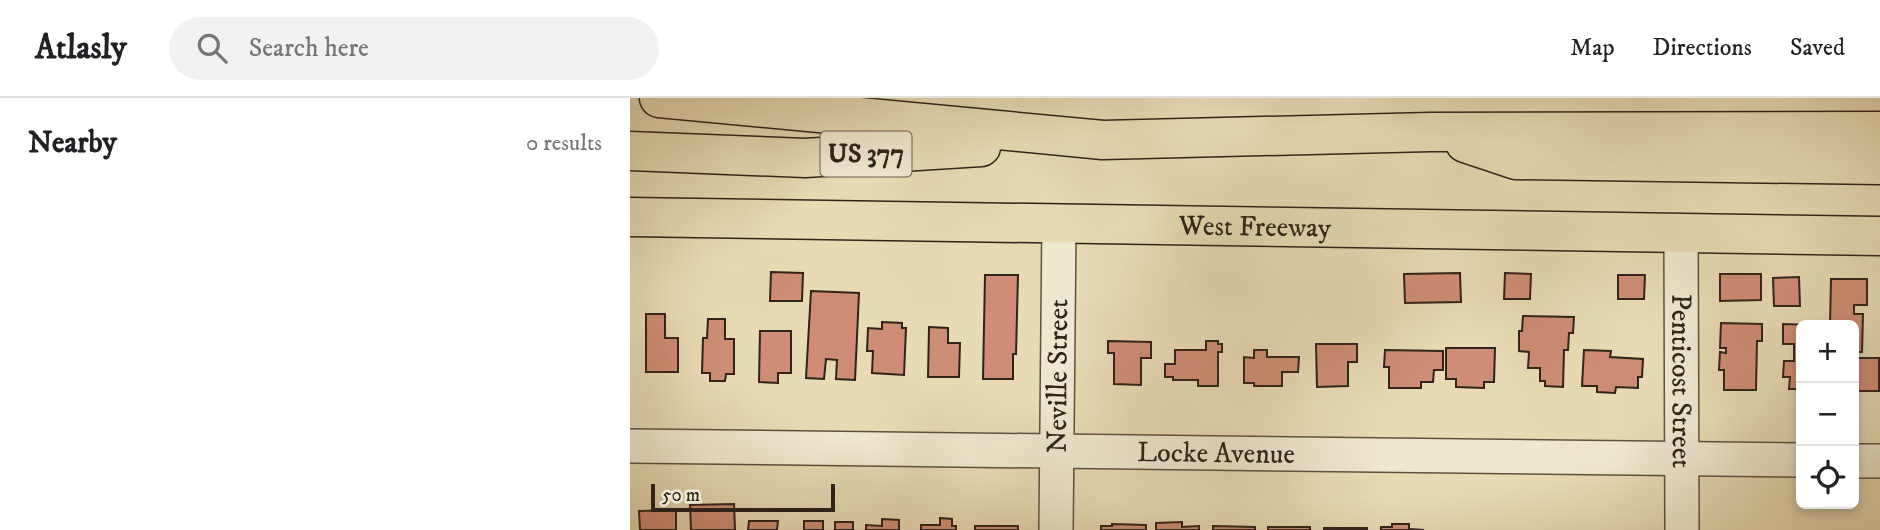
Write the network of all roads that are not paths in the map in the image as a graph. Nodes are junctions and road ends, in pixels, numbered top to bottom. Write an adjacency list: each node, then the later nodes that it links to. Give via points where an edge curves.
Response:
1 (659, 98): 4 (main road)
2 (1880, 131): 3 (main road)
3 (1430, 132): 4 (main road); 6 (main road, via 1516,160)
4 (1103, 140): 5 (main road, US 377, via 806,158)
5 (630, 151)
6 (1880, 166)
7 (630, 217): 8 (main road, West Freeway)
8 (1059, 223): 9 (main road, West Freeway); 12 (street, Neville Street)
9 (1681, 232): 10 (main road, West Freeway); 13 (street, Penticost Street)
10 (1880, 236)
11 (630, 446): 12 (street, Locke Avenue)
12 (1057, 451): 13 (street, Locke Avenue); 17 (street, Neville Street)
13 (1683, 459): 14 (street, Locke Avenue); 18 (street, Penticost Street)
14 (1796, 460)
15 (1859, 461): 16 (street)
16 (1880, 461)
17 (1056, 530)
18 (1682, 530)

